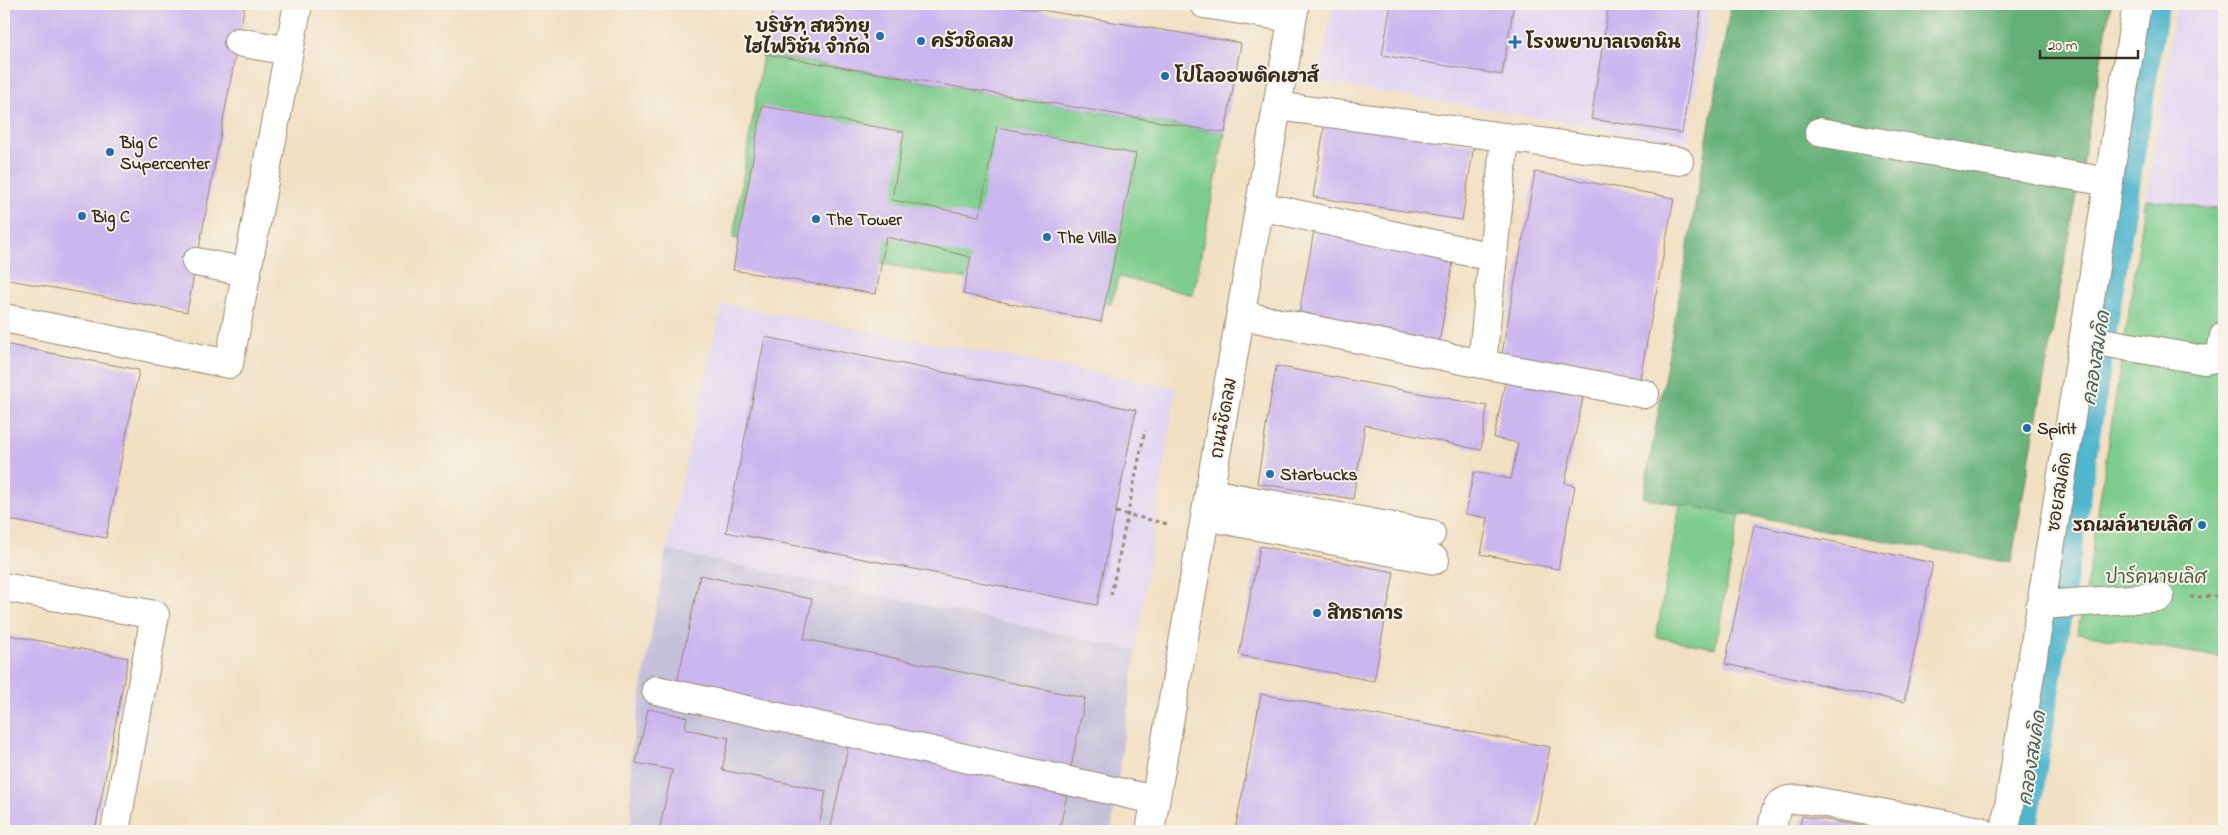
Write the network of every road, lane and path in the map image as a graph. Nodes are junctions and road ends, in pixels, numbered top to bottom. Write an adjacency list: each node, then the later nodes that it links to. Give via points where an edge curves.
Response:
1 (298, 4): 6 (street)
2 (1204, 4): 4 (street)
3 (2137, 4): 11 (street, ซอยสมคิด)
4 (1293, 11): 7 (street, ถนนชิดลม)
5 (238, 42): 6 (street)
6 (288, 51): 15 (street)
7 (1277, 106): 9 (street); 12 (street, ถนนชิดลม)
8 (1819, 132): 11 (street)
9 (1505, 137): 10 (street); 13 (street)
10 (1679, 161)
11 (2109, 182): 19 (street, ซอยสมคิด)
12 (1260, 206): 13 (street); 16 (street, ถนนชิดลม)
13 (1492, 257): 20 (street)
14 (196, 262): 15 (street)
15 (246, 272): 17 (street, via 229,364)
16 (1241, 315): 20 (street); 23 (street, ถนนชิดลม)
17 (4, 318)
18 (2224, 336): 19 (street, via 2220,357 2204,360)
19 (2085, 340): 31 (street, ซอยสมคิด)
20 (1482, 364): 21 (street)
21 (1645, 394)
22 (1144, 430): 25 (path)
23 (1208, 504): 27 (street); 33 (street, ถนนชิดลม)
24 (1116, 512): 25 (path)
25 (1127, 515): 26 (path); 29 (path)
26 (1168, 524)
27 (1433, 547)
28 (4, 587): 34 (street, via 155,614)
29 (1111, 595)
30 (2160, 597): 31 (street)
31 (2040, 605): 38 (street, ซอยสมคิด)
32 (656, 690): 33 (street)
33 (1155, 800): 35 (street, ถนนชิดลม)
34 (116, 831)
35 (1150, 831)
36 (1772, 831): 37 (street, via 1780,803 1787,799 1809,800)
37 (1982, 831)
38 (2005, 831)

